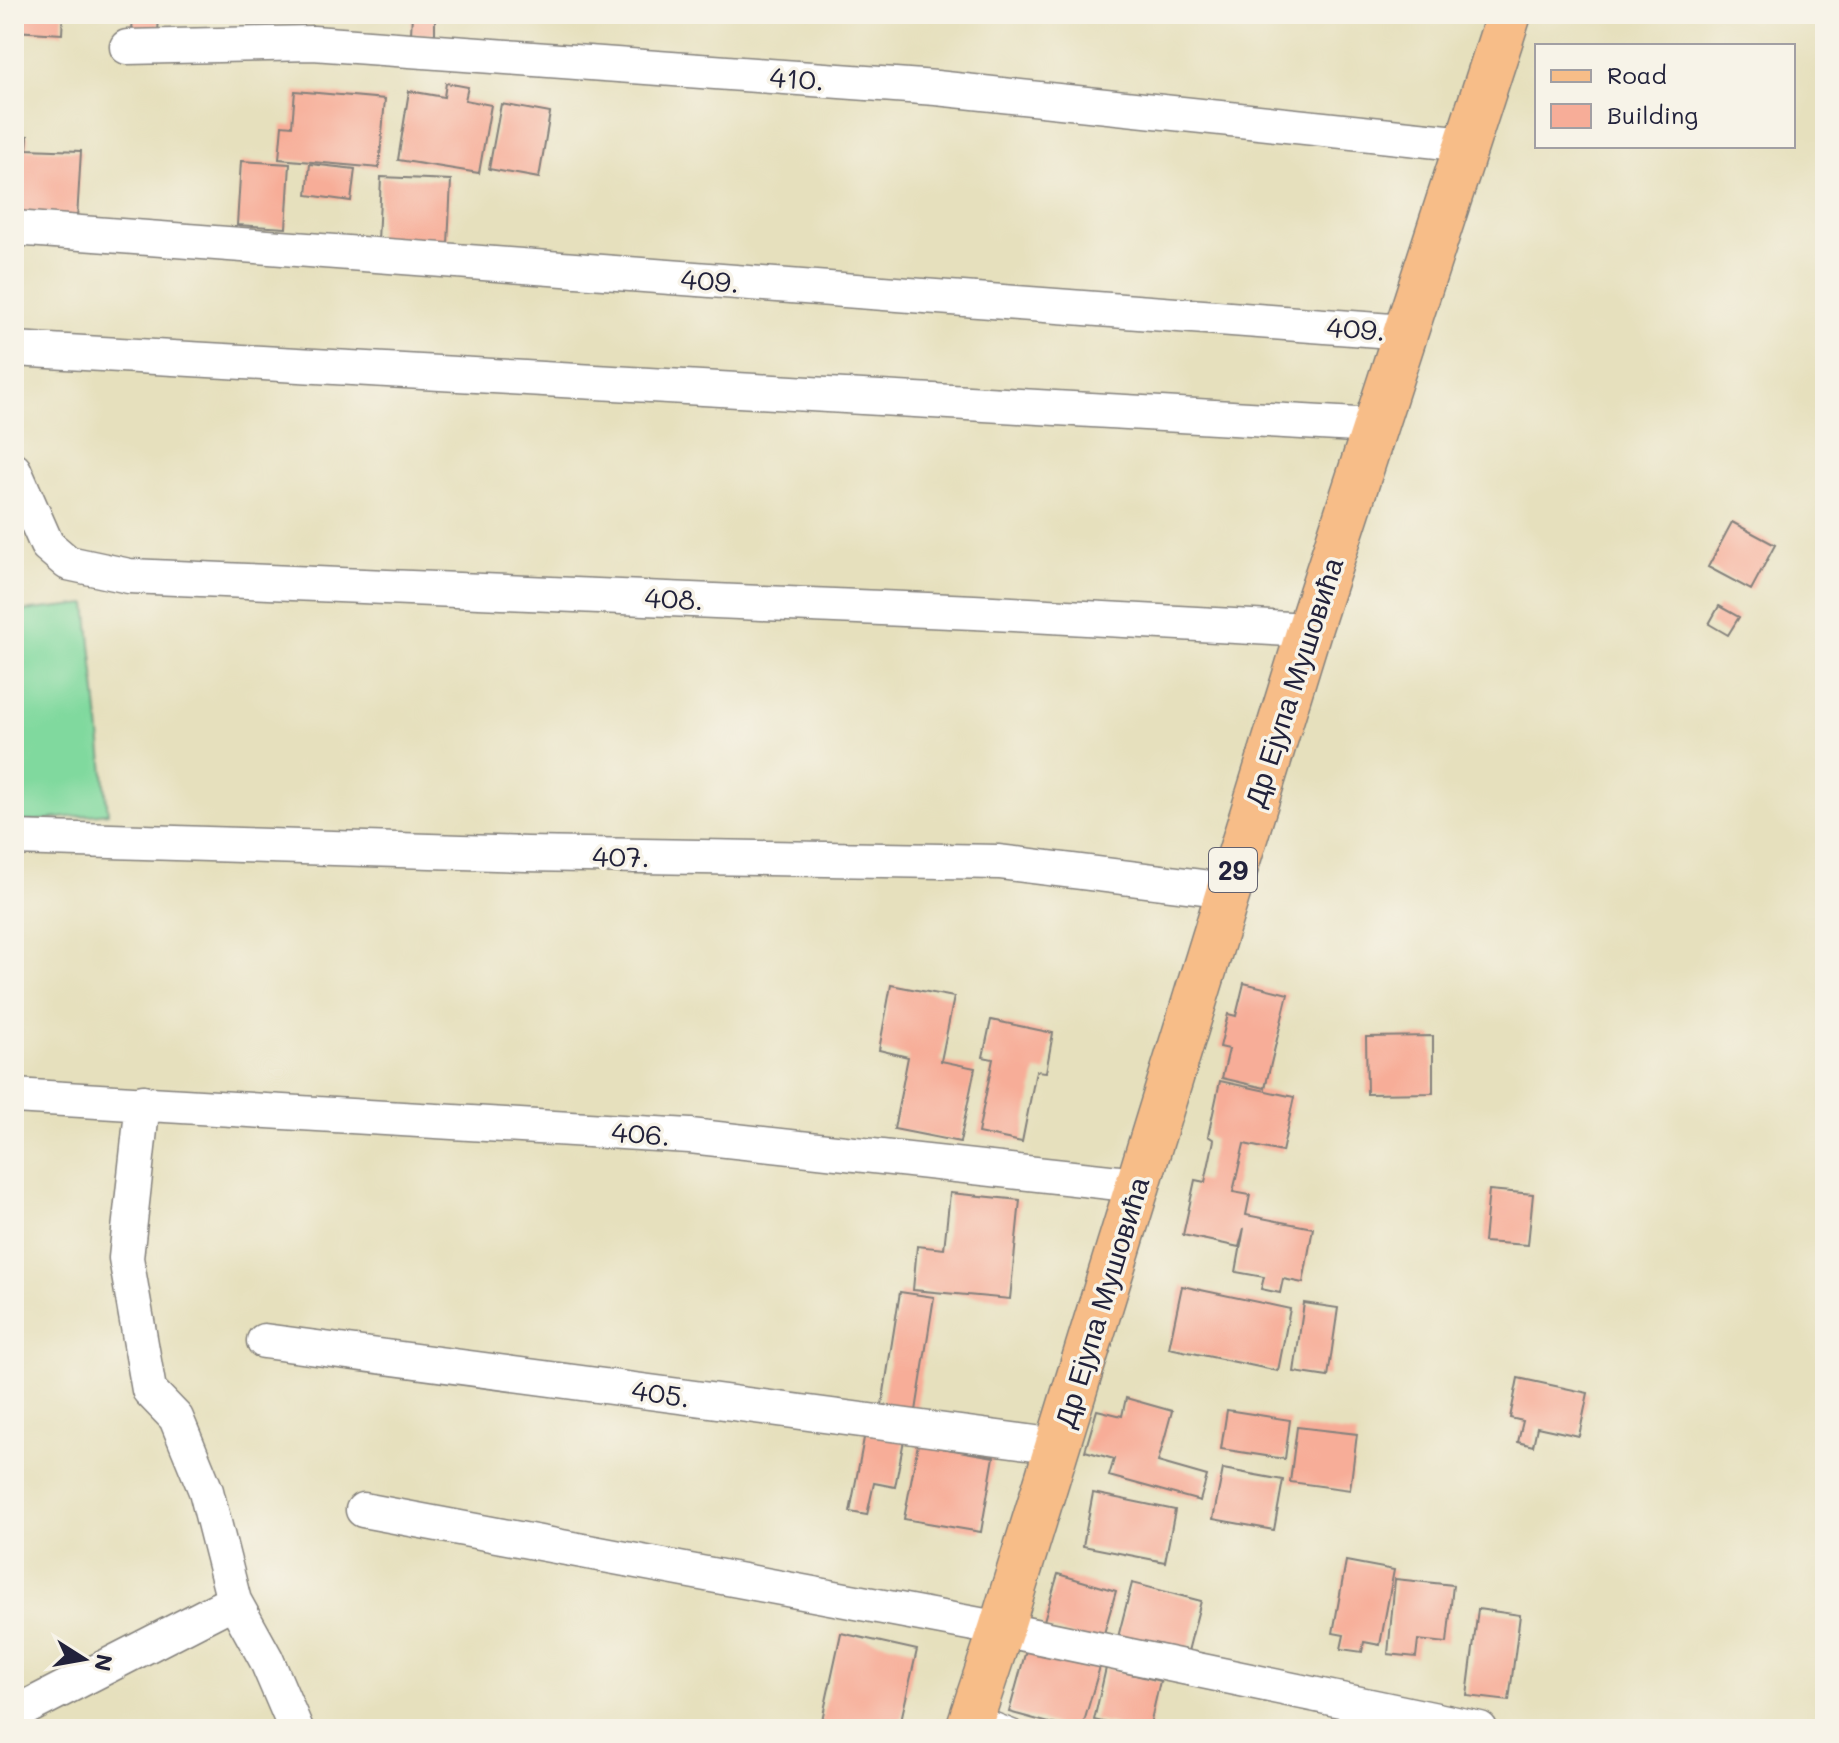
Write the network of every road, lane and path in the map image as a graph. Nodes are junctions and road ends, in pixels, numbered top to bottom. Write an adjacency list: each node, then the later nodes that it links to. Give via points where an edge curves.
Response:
1 (1509, 14): 3 (main road, Др Ејупа Мушовића / 29)
2 (127, 47): 3 (street, 410., via 313,43 905,85)
3 (1466, 144): 5 (main road, Др Ејупа Мушовића / 29)
4 (14, 228): 5 (street, 409.)
5 (1405, 332): 7 (main road, Др Ејупа Мушовића / 29)
6 (14, 349): 7 (street)
7 (1374, 426): 9 (main road, Др Ејупа Мушовића / 29)
8 (14, 470): 9 (street, 408., via 47,545 68,563 129,576)
9 (1309, 630): 11 (main road, Др Ејупа Мушовића / 29)
10 (14, 838): 11 (street, 407., via 999,862)
11 (1227, 890): 14 (main road, Др Ејупа Мушовића / 29)
12 (14, 1096): 13 (street, 406.)
13 (143, 1102): 14 (street, 406., via 690,1136); 18 (street, via 126,1258 149,1390 176,1418 206,1491)
14 (1137, 1185): 16 (main road, Др Ејупа Мушовића / 29)
15 (264, 1341): 16 (street, 405.)
16 (1058, 1446): 19 (main road, Др Ејупа Мушовића / 29)
17 (363, 1510): 19 (street)
18 (234, 1601): 20 (street); 22 (street)
19 (1001, 1629): 21 (main road, Др Ејупа Мушовића / 29); 24 (street)
20 (14, 1714)
21 (971, 1721): 23 (lane)
22 (296, 1729)
23 (1015, 1729)
24 (1480, 1729)

